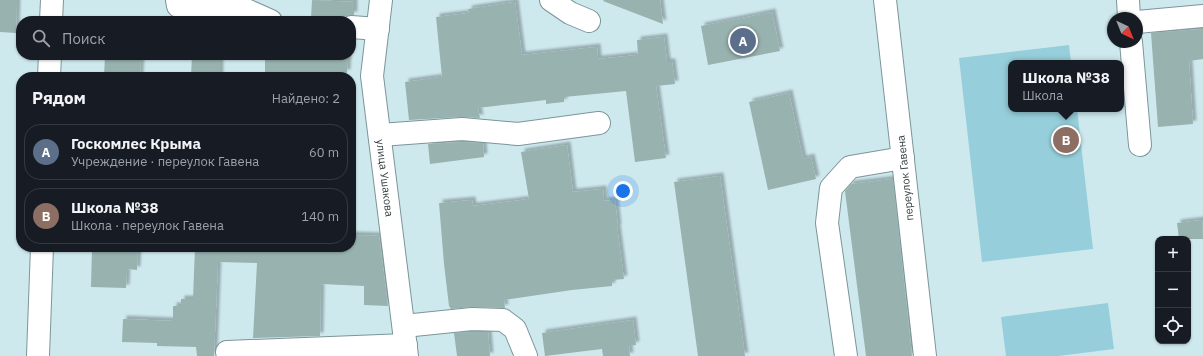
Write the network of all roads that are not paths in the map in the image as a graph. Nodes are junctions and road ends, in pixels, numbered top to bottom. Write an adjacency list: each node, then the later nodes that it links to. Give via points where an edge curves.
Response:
1 (52, 0): 8 (street)
2 (177, 0): 9 (street, via 178,6 244,9)
3 (381, 0): 14 (street, улица Ушакова)
4 (552, 0): 11 (street, via 570,13)
5 (885, 0): 21 (street, переулок Гавена)
6 (1128, 0): 7 (street)
7 (1129, 12)
8 (51, 16)
9 (260, 16)
10 (1203, 16): 12 (street)
11 (589, 21)
12 (1143, 21)
13 (356, 27): 14 (street)
14 (378, 29): 19 (street, улица Ушакова, via 372,76)
15 (1132, 48): 20 (street)
16 (50, 60): 17 (street)
17 (49, 72)
18 (599, 123): 19 (street, via 518,134 462,129)
19 (380, 135): 23 (street, улица Ушакова)
20 (1140, 145)
21 (903, 158): 27 (street, via 850,167 831,188 827,223); 28 (street, переулок Гавена)
22 (42, 252): 25 (street)
23 (406, 342): 24 (street); 26 (street, via 472,319 503,320 515,328)
24 (227, 352)
25 (38, 356)
26 (526, 356)
27 (846, 356)
28 (925, 356)

